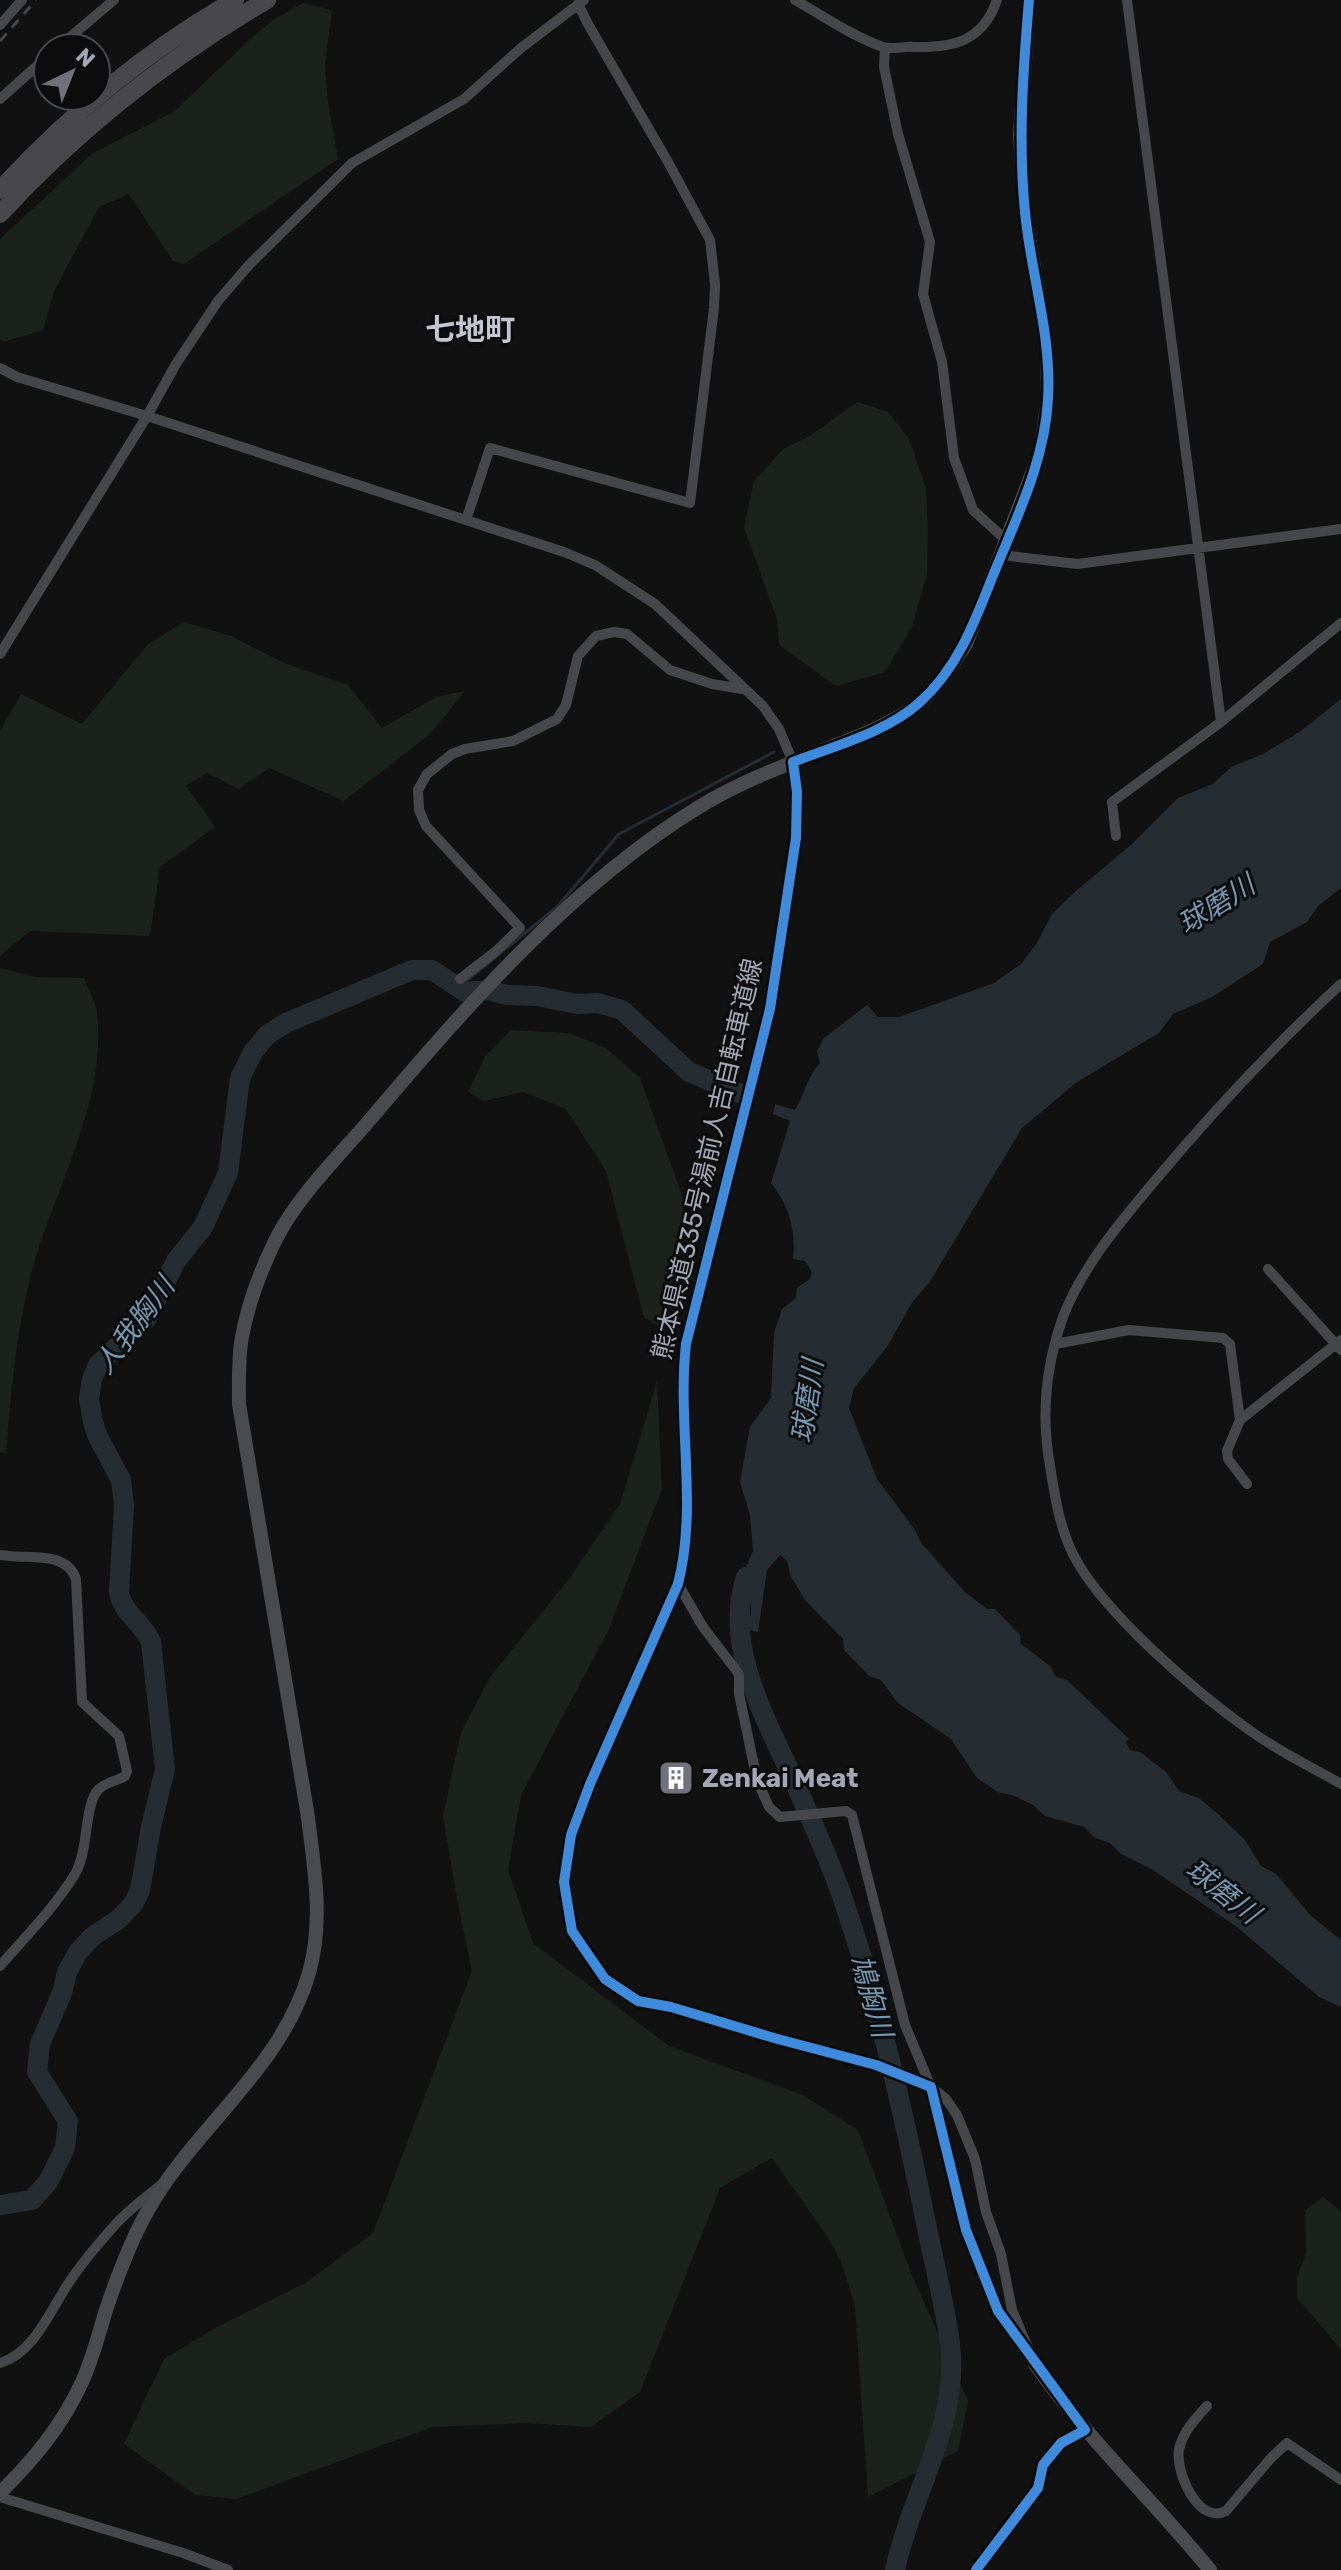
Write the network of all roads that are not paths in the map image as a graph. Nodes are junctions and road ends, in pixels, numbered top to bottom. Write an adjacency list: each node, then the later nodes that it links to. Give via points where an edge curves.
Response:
1 (22, 0): 10 (street)
2 (114, 0): 11 (street)
3 (235, 0): 15 (highway, via 115,84)
4 (267, 0): 16 (highway, via 126,95)
5 (795, 0): 12 (street)
6 (997, 0): 12 (street, via 991,18 977,32 952,45)
7 (1029, 0): 21 (main road, via 1020,135 1025,214 1047,347 1048,400 1040,453)
8 (1127, 0): 22 (street)
9 (581, 1): 18 (street, via 464,99 352,163 218,301); 19 (street, via 710,240 715,296 690,503 490,448)
10 (0, 25)
11 (76, 32)
12 (885, 48): 21 (street, via 898,134 930,242 923,294 942,362 954,458 973,510)
13 (32, 70): 14 (street)
14 (0, 99)
15 (0, 190)
16 (0, 214)
17 (0, 368): 18 (street)
18 (147, 416): 19 (street); 24 (street)
19 (466, 520): 25 (street, via 595,565 655,604)
20 (1341, 529): 22 (street)
21 (1005, 548): 22 (street, via 1077,564); 27 (main road, via 966,644 918,704 884,725)
22 (1198, 549): 26 (street)
23 (1341, 623): 26 (street)
24 (0, 654)
25 (744, 689): 27 (street, via 779,729); 29 (street, via 670,670 627,634 596,636 578,656 566,705 557,719 513,741 452,754 427,774 418,790 426,826 520,928)
26 (1221, 722): 28 (street, via 1112,802)
27 (793, 762): 37 (main road, 熊本県道335号湯前人吉自転車道線, via 796,838 770,1009 686,1344 682,1382 687,1531); 41 (main road, via 701,805 668,827 593,886 503,970 304,1197 255,1284 241,1340 239,1404 307,1811 318,1923 309,1972 290,2022 268,2058)
28 (1116, 836)
29 (460, 979)
30 (1341, 984): 32 (street, via 1260,1064 1135,1204 1084,1275)
31 (1268, 1269): 33 (street)
32 (1055, 1344): 34 (street, via 1129,1330 1223,1338 1230,1344); 38 (street, via 1045,1415 1047,1449 1058,1513 1073,1554 1093,1585 1184,1677 1253,1732)
33 (1339, 1344): 34 (street)
34 (1240, 1420): 35 (street, via 1227,1451)
35 (1247, 1484)
36 (0, 1555): 39 (street, via 49,1559 73,1570 82,1702 119,1736 127,1771 93,1797 76,1872)
37 (678, 1584): 40 (street, via 739,1674 757,1780 769,1807 780,1817 846,1811 852,1815 905,2025); 40 (main road, 熊本県道335号湯前人吉自転車道線, via 571,1835 564,1882 572,1931 605,1979 638,2001 876,2065)
38 (1341, 1784)
39 (0, 1966)
40 (931, 2087): 43 (street, via 957,2115 975,2159 1012,2310)
41 (169, 2179): 42 (street, via 114,2226 68,2284 46,2322); 46 (main road, via 120,2268 68,2410 50,2439)
42 (0, 2363)
43 (1035, 2364): 48 (main road, via 1085,2430)
44 (1207, 2406): 45 (street, via 1191,2422 1178,2452 1189,2494 1210,2513 1226,2511 1287,2443)
45 (1341, 2480)
46 (0, 2495): 47 (street)
47 (228, 2570)
48 (1210, 2570)

